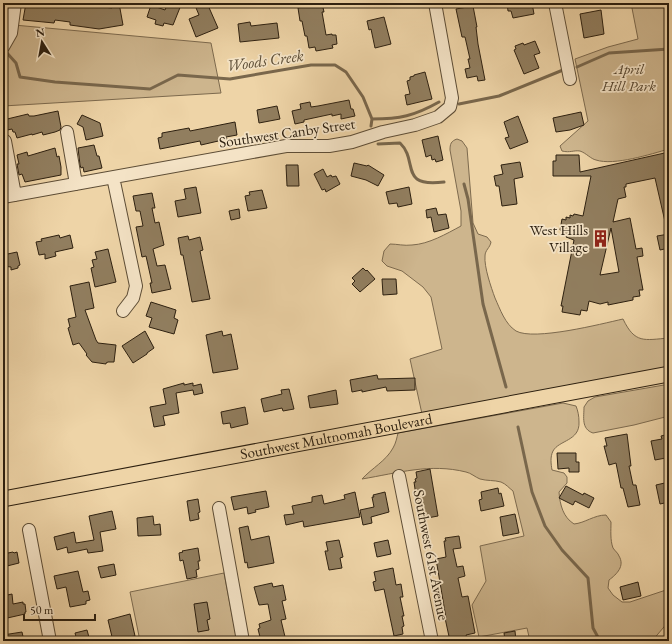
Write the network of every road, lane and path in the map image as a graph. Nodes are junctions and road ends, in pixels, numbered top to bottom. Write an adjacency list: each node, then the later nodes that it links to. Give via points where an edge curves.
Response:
1 (15, 3): 4 (street, via 11,33)
2 (435, 3): 8 (street, Southwest Canby Street, via 452,98 450,107 444,113 428,121 340,144 286,146)
3 (556, 3): 5 (street)
4 (3, 47)
5 (570, 79)
6 (67, 132): 9 (street)
7 (5, 141): 10 (street, Southwest Canby Street)
8 (114, 177): 9 (street, Southwest Canby Street); 11 (street, via 136,286 133,298)
9 (76, 184): 10 (street, Southwest Canby Street)
10 (9, 196)
11 (123, 311)
12 (669, 374): 14 (main road, Southwest Multnomah Boulevard)
13 (399, 476): 19 (street, Southwest 61st Avenue)
14 (3, 498)
15 (219, 508): 18 (street)
16 (29, 530): 17 (street)
17 (50, 641)
18 (243, 641)
19 (432, 641)

